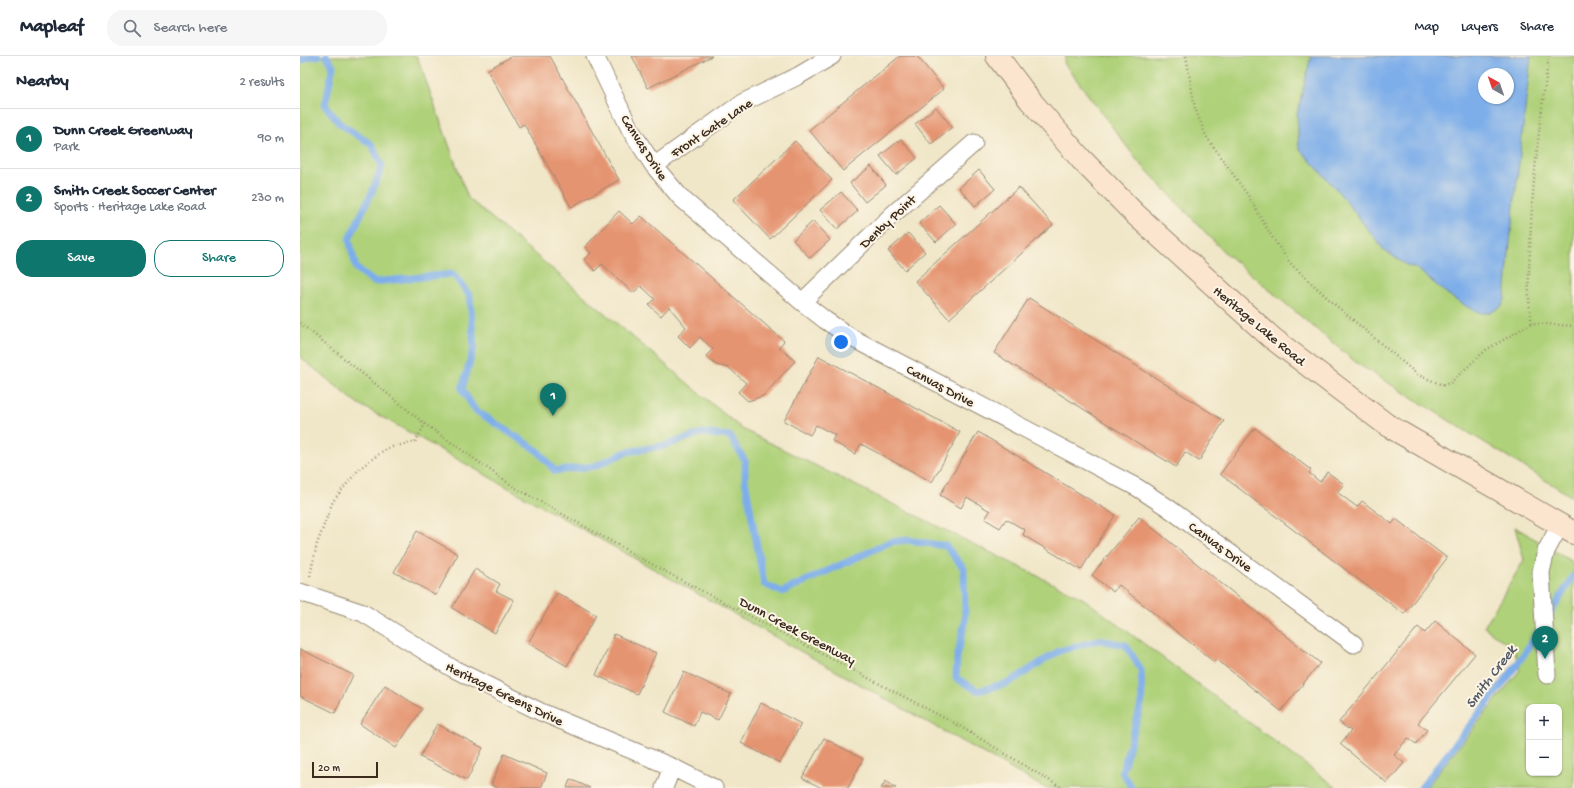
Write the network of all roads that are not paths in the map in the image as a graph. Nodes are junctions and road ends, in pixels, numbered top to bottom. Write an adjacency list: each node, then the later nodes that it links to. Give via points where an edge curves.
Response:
1 (595, 56): 5 (street, Canvas Drive, via 630,129)
2 (832, 56): 5 (street, Front Gate Lane, via 742,103)
3 (997, 56): 7 (main road, Heritage Lake Road, via 1030,100 1081,159 1135,214 1272,338 1386,425)
4 (974, 143): 6 (street, Denby Point, via 891,216)
5 (654, 166): 6 (street, Canvas Drive, via 681,198)
6 (802, 302): 9 (street, Canvas Drive, via 852,338 1138,488)
7 (1567, 529): 10 (street, via 1546,551 1541,572)
8 (303, 593): 11 (street, Heritage Greens Drive, via 363,614 452,668 541,712)
9 (1354, 644)
10 (1547, 675)
11 (672, 768): 12 (street); 13 (street, Heritage Greens Drive)
12 (664, 788)
13 (714, 788)

